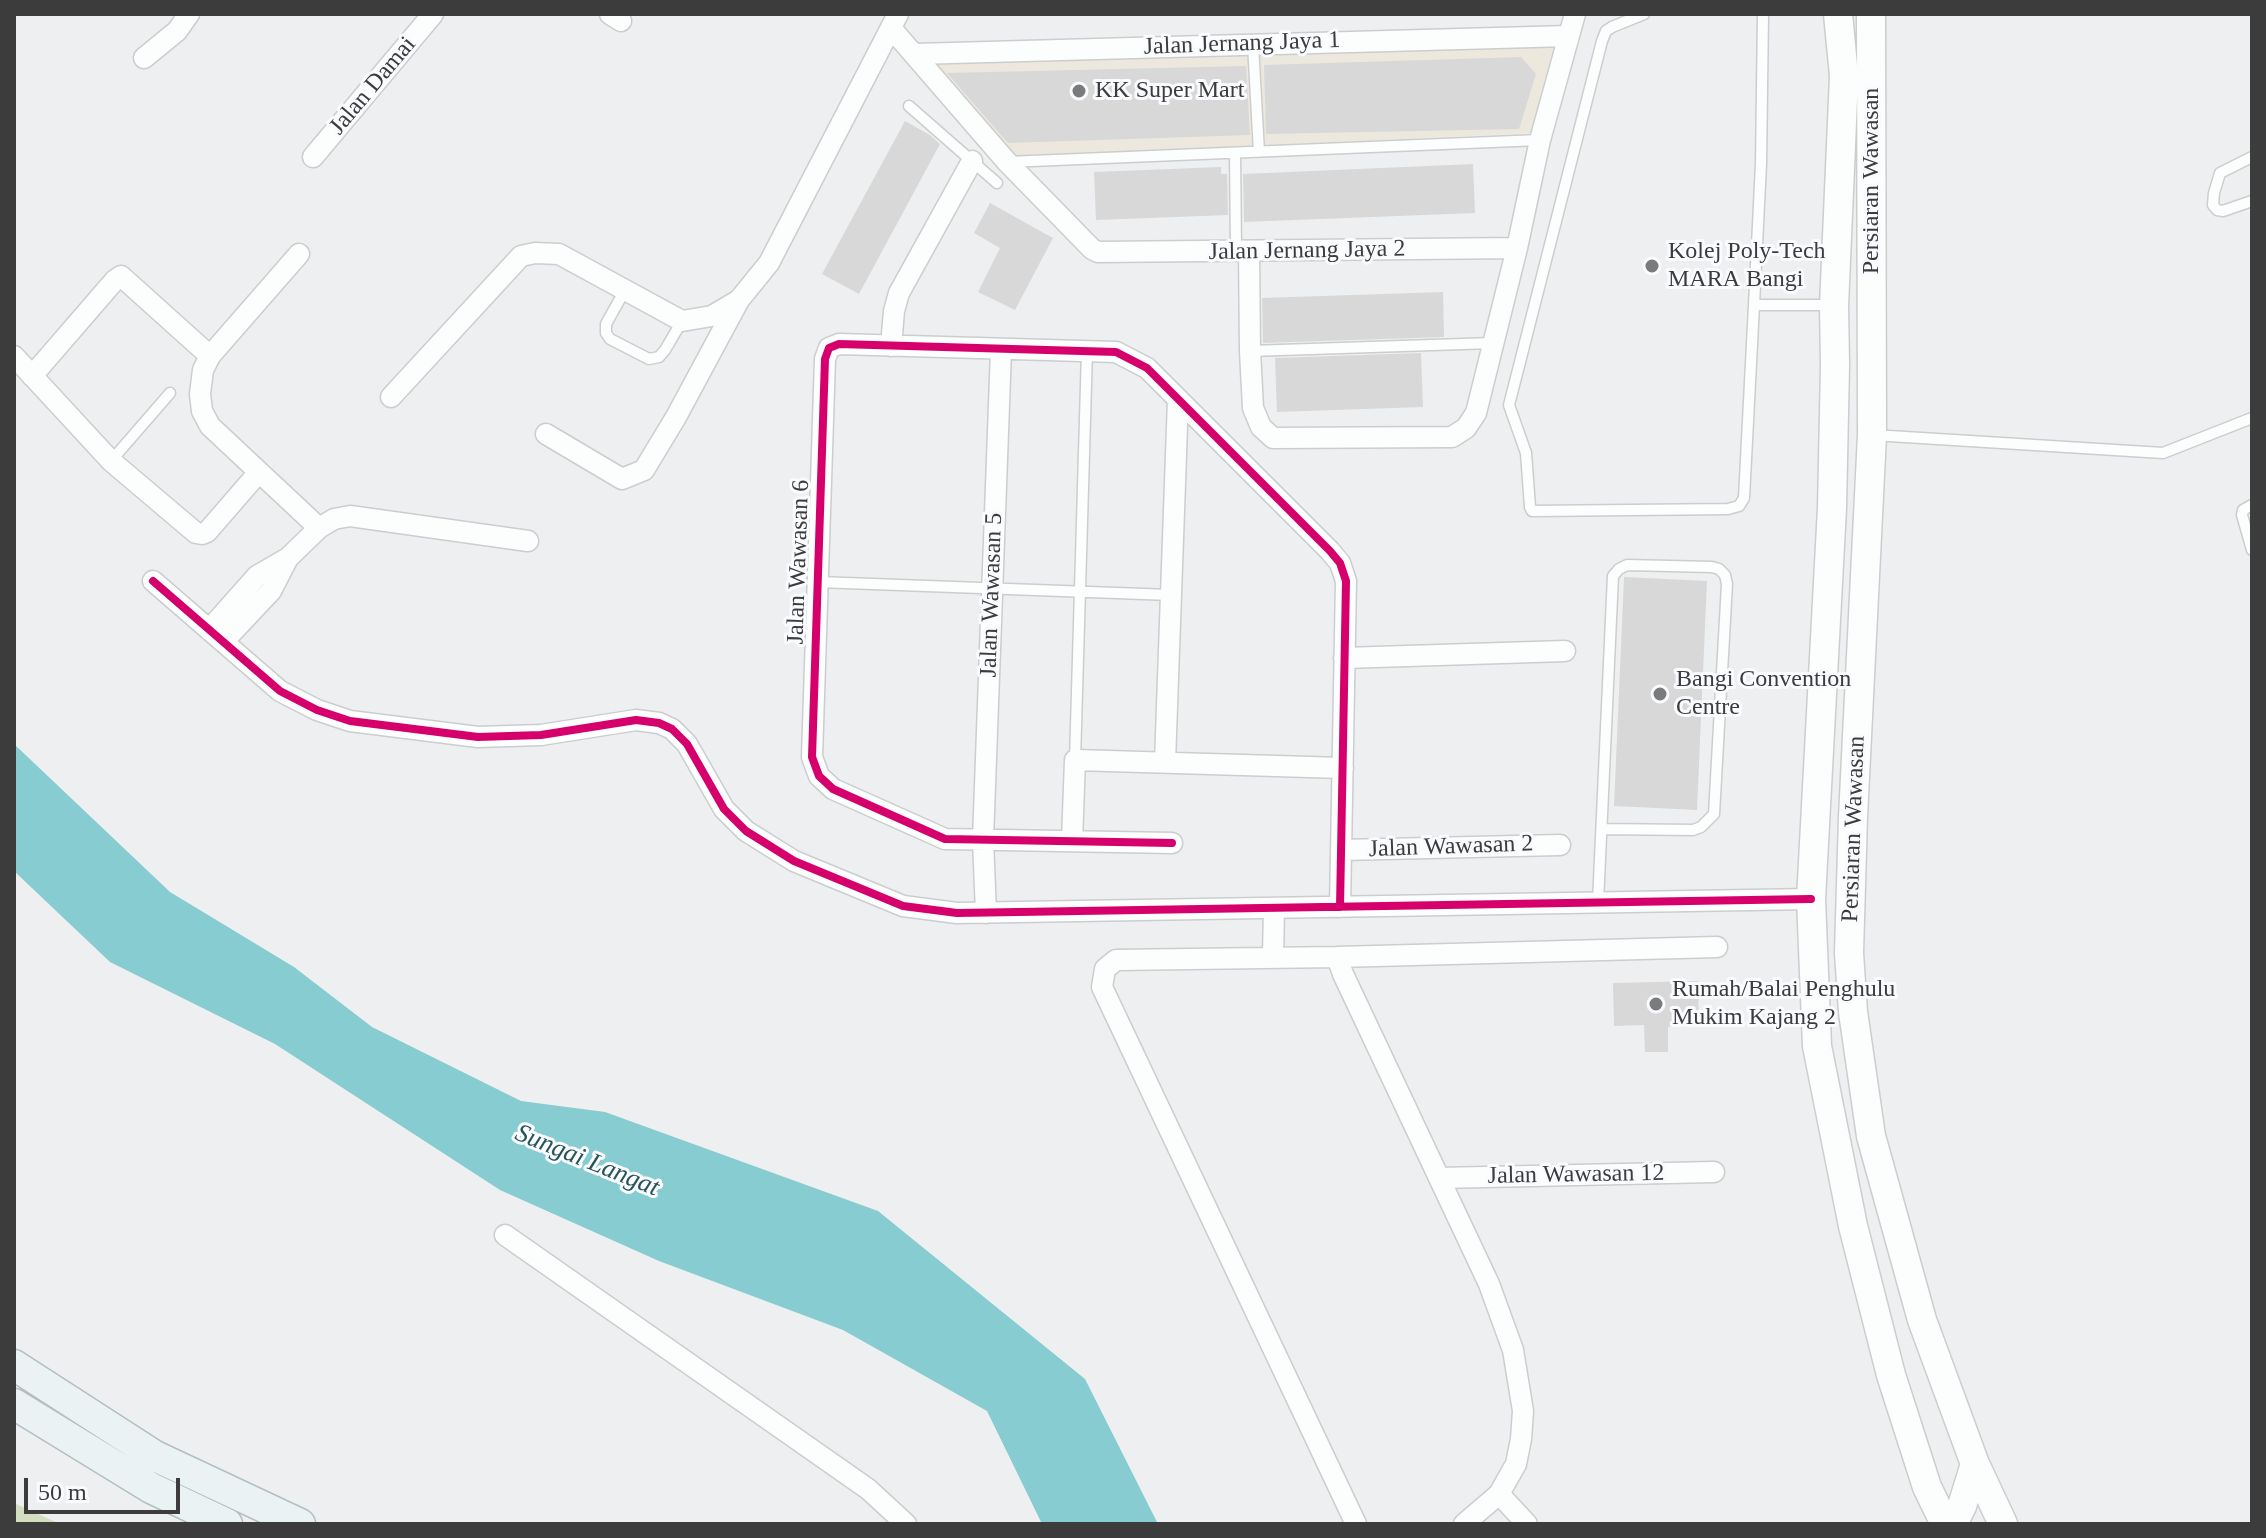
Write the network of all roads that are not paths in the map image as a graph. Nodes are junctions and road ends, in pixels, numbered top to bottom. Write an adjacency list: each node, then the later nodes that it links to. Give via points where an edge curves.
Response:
1 (189, 14): 12 (street)
2 (433, 14): 17 (street, Jalan Damai)
3 (1575, 14): 9 (street)
4 (1644, 14): 28 (lane, via 1612,27 1602,41 1509,405 1526,453 1532,511 1739,506 1744,498)
5 (1763, 14): 28 (lane)
6 (1838, 14): 29 (main road, Persiaran Wawasan, via 1844,76)
7 (1871, 14): 45 (main road, Persiaran Wawasan)
8 (895, 21): 11 (street); 27 (street, via 769,263)
9 (1569, 36): 10 (street, Jalan Jernang Jaya 1); 14 (street)
10 (1253, 44): 11 (street, Jalan Jernang Jaya 1); 15 (lane)
11 (915, 54): 20 (street)
12 (144, 58)
13 (909, 106): 19 (lane)
14 (1540, 140): 15 (lane); 23 (street)
15 (1259, 152): 16 (lane)
16 (1235, 153): 20 (lane); 24 (lane)
17 (313, 157)
18 (2252, 157): 22 (lane, via 2220,173 2213,205 2223,211)
19 (972, 161): 21 (lane); 32 (street, via 899,293)
20 (1007, 162): 24 (street, Jalan Jernang Jaya 2, via 1098,252)
21 (997, 183)
22 (2252, 201)
23 (1517, 248): 24 (street, Jalan Jernang Jaya 2); 31 (street)
24 (1243, 251): 35 (street)
25 (299, 254): 37 (street)
26 (625, 290): 30 (street); 30 (lane, via 606,324 610,339 649,359 659,357); 41 (street, via 559,254 521,256)
27 (739, 300): 30 (street, via 712,316); 44 (street, via 644,470 622,479)
28 (1754, 305): 29 (lane)
29 (1834, 306): 38 (main road, Persiaran Wawasan)
30 (682, 321)
31 (1493, 343): 35 (lane); 35 (street, via 1476,413 1452,437 1273,438 1253,408)
32 (891, 346): 33 (street); 54 (street, Jalan Wawasan 6, via 839,344 829,348 825,359)
33 (1001, 350): 34 (street); 55 (street, Jalan Wawasan 5)
34 (1087, 351): 42 (street, via 1116,352 1147,368); 56 (lane)
35 (1250, 351)
36 (14, 356): 39 (street)
37 (210, 356): 39 (street, via 121,276); 47 (street, via 203,370 202,411 220,437)
38 (1835, 365): 45 (main road, via 1845,395); 49 (main road, Persiaran Wawasan)
39 (32, 376): 46 (street)
40 (170, 393): 46 (lane)
41 (391, 397)
42 (1178, 399): 57 (street); 60 (street, via 1340,563 1346,581)
43 (2252, 418): 45 (lane, via 2163,453)
44 (546, 434)
45 (1872, 435): 49 (main road, via 1850,460); 64 (main road, Persiaran Wawasan)
46 (111, 461): 47 (street, via 202,534)
47 (259, 472): 50 (street)
48 (2252, 505): 52 (lane, via 2242,515)
49 (1832, 508): 71 (main road, Persiaran Wawasan)
50 (319, 528): 51 (street, via 350,516); 58 (street, via 288,558 271,591)
51 (528, 541)
52 (2252, 550)
53 (153, 581): 58 (street)
54 (818, 582): 55 (lane); 66 (street, Jalan Wawasan 6, via 812,757 819,776 833,789 945,839)
55 (992, 588): 56 (lane); 66 (street, Jalan Wawasan 5)
56 (1080, 592): 57 (lane); 61 (lane)
57 (1171, 595): 62 (street)
58 (216, 636): 75 (street, via 280,691 350,721 478,737 541,735 636,720 659,723 687,744 724,809 746,831 794,861 903,906)
59 (1565, 651): 60 (street)
60 (1344, 658): 63 (street)
61 (1075, 760): 62 (street); 67 (street)
62 (1165, 762): 63 (street)
63 (1343, 768): 70 (street)
64 (1853, 817): 71 (main road, via 1839,869); 77 (main road, Persiaran Wawasan)
65 (1603, 829): 65 (lane, via 1613,576 1627,565 1719,569 1727,584 1714,814 1693,830); 72 (lane)
66 (983, 840): 67 (street); 75 (street, Jalan Wawasan 5)
67 (1072, 841): 68 (street)
68 (1172, 843)
69 (1560, 845): 70 (street, Jalan Wawasan 2)
70 (1341, 850): 73 (street)
71 (1811, 899): 72 (street); 77 (main road, via 1834,920); 93 (main road, Persiaran Wawasan, via 1817,1046 1853,1226 1891,1375 1927,1487)
72 (1598, 902): 73 (street)
73 (1340, 907): 74 (street)
74 (1274, 909): 75 (street); 78 (street)
75 (986, 913)
76 (1717, 947): 79 (street)
77 (1849, 953): 85 (main road, Persiaran Wawasan, via 1871,1136 1922,1320)
78 (1273, 956): 79 (street); 90 (street, via 1116,960 1105,969 1102,987)
79 (1337, 957): 81 (street)
80 (1714, 1172): 81 (street, Jalan Wawasan 12)
81 (1439, 1178): 86 (street, via 1489,1284 1513,1350 1523,1411 1521,1439 1516,1464)
82 (505, 1235): 89 (street, via 868,1489)
83 (14, 1365): 88 (main road, via 155,1456)
84 (14, 1404): 87 (main road, via 151,1488)
85 (1975, 1464): 94 (main road); 95 (main road, Persiaran Wawasan)
86 (1499, 1494): 91 (street); 92 (street)
87 (227, 1524)
88 (300, 1524)
89 (906, 1524)
90 (1356, 1524)
91 (1464, 1524)
92 (1527, 1524)
93 (1945, 1524)
94 (1953, 1524)
95 (2003, 1524)

